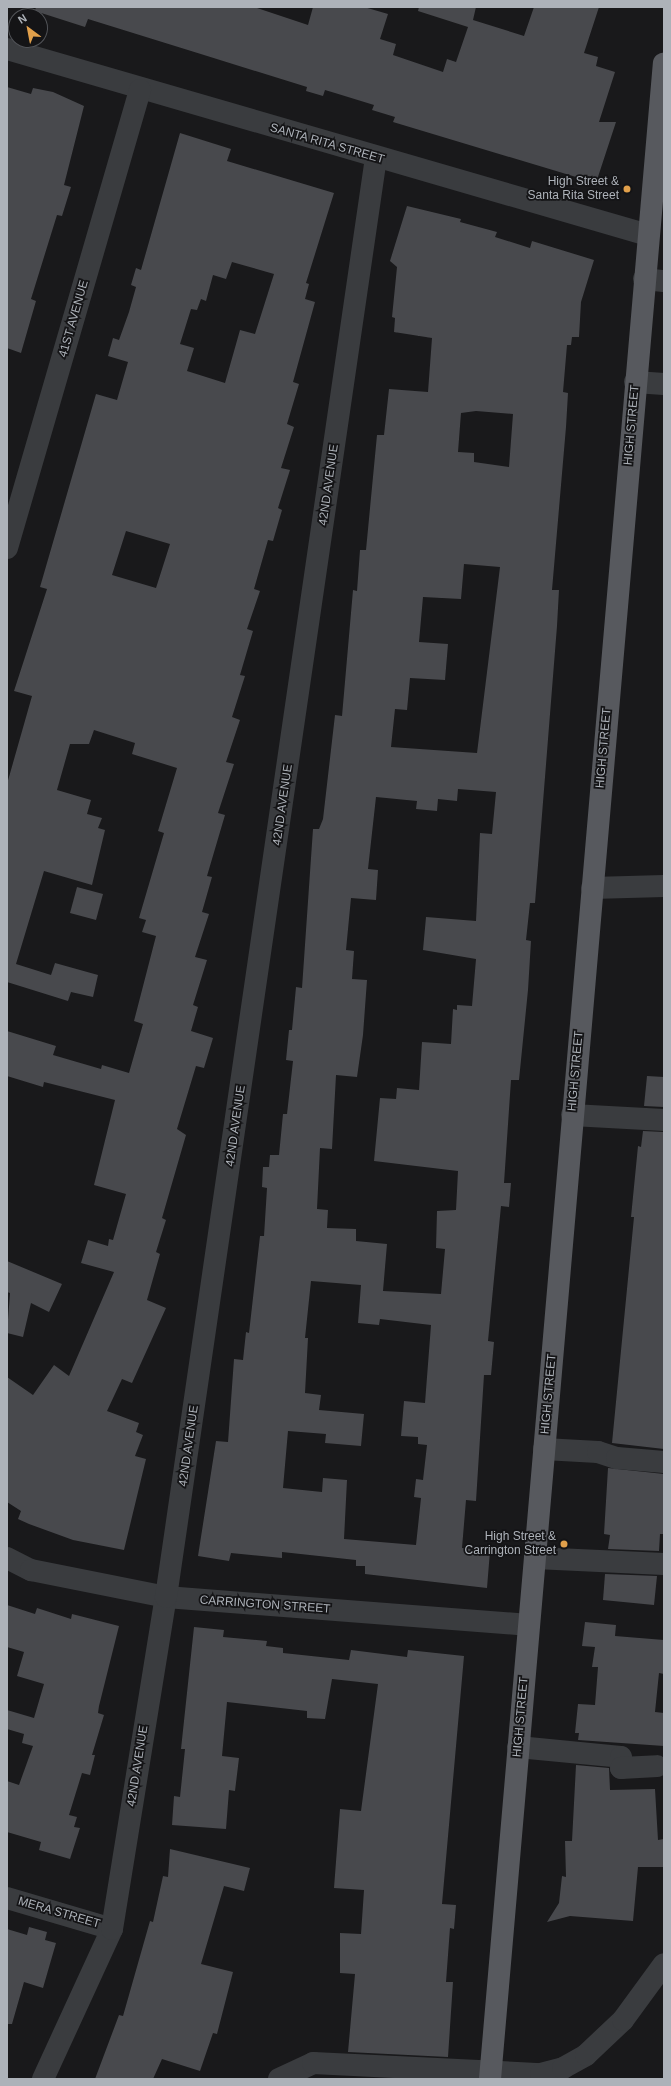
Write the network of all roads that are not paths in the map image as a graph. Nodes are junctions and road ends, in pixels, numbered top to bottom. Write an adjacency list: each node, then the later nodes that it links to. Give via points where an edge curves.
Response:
1 (7, 49): 3 (street, SANTA RITA STREET)
2 (664, 63): 5 (main road, HIGH STREET)
3 (140, 90): 4 (street, SANTA RITA STREET); 10 (street, 41ST AVENUE)
4 (376, 158): 6 (street, SANTA RITA STREET); 20 (street, 42ND AVENUE)
5 (659, 172): 6 (main road, HIGH STREET)
6 (648, 235): 7 (main road, HIGH STREET)
7 (654, 280): 8 (main road, HIGH STREET)
8 (635, 382): 9 (street); 12 (main road, HIGH STREET)
9 (664, 384)
10 (7, 548)
11 (664, 886): 12 (street)
12 (592, 888): 13 (main road, HIGH STREET)
13 (572, 1115): 14 (street); 15 (main road, HIGH STREET)
14 (664, 1120)
15 (544, 1450): 16 (street, via 598,1452 617,1458); 18 (main road, HIGH STREET)
16 (664, 1462)
17 (7, 1558): 20 (street, CARRINGTON STREET, via 31,1570)
18 (535, 1558): 19 (street); 21 (main road, HIGH STREET)
19 (664, 1564)
20 (166, 1597): 21 (street, CARRINGTON STREET); 25 (street, 42ND AVENUE)
21 (529, 1625): 22 (main road, HIGH STREET)
22 (518, 1747): 23 (street, via 621,1756 621,1768); 27 (main road, HIGH STREET)
23 (657, 1766)
24 (7, 1898): 25 (street, MERA STREET)
25 (112, 1929): 28 (street, 42ND AVENUE)
26 (664, 1964): 27 (street, via 623,2020 586,2054 563,2068 541,2074)
27 (490, 2076): 29 (street, via 313,2063)
28 (43, 2079)
29 (279, 2079)

